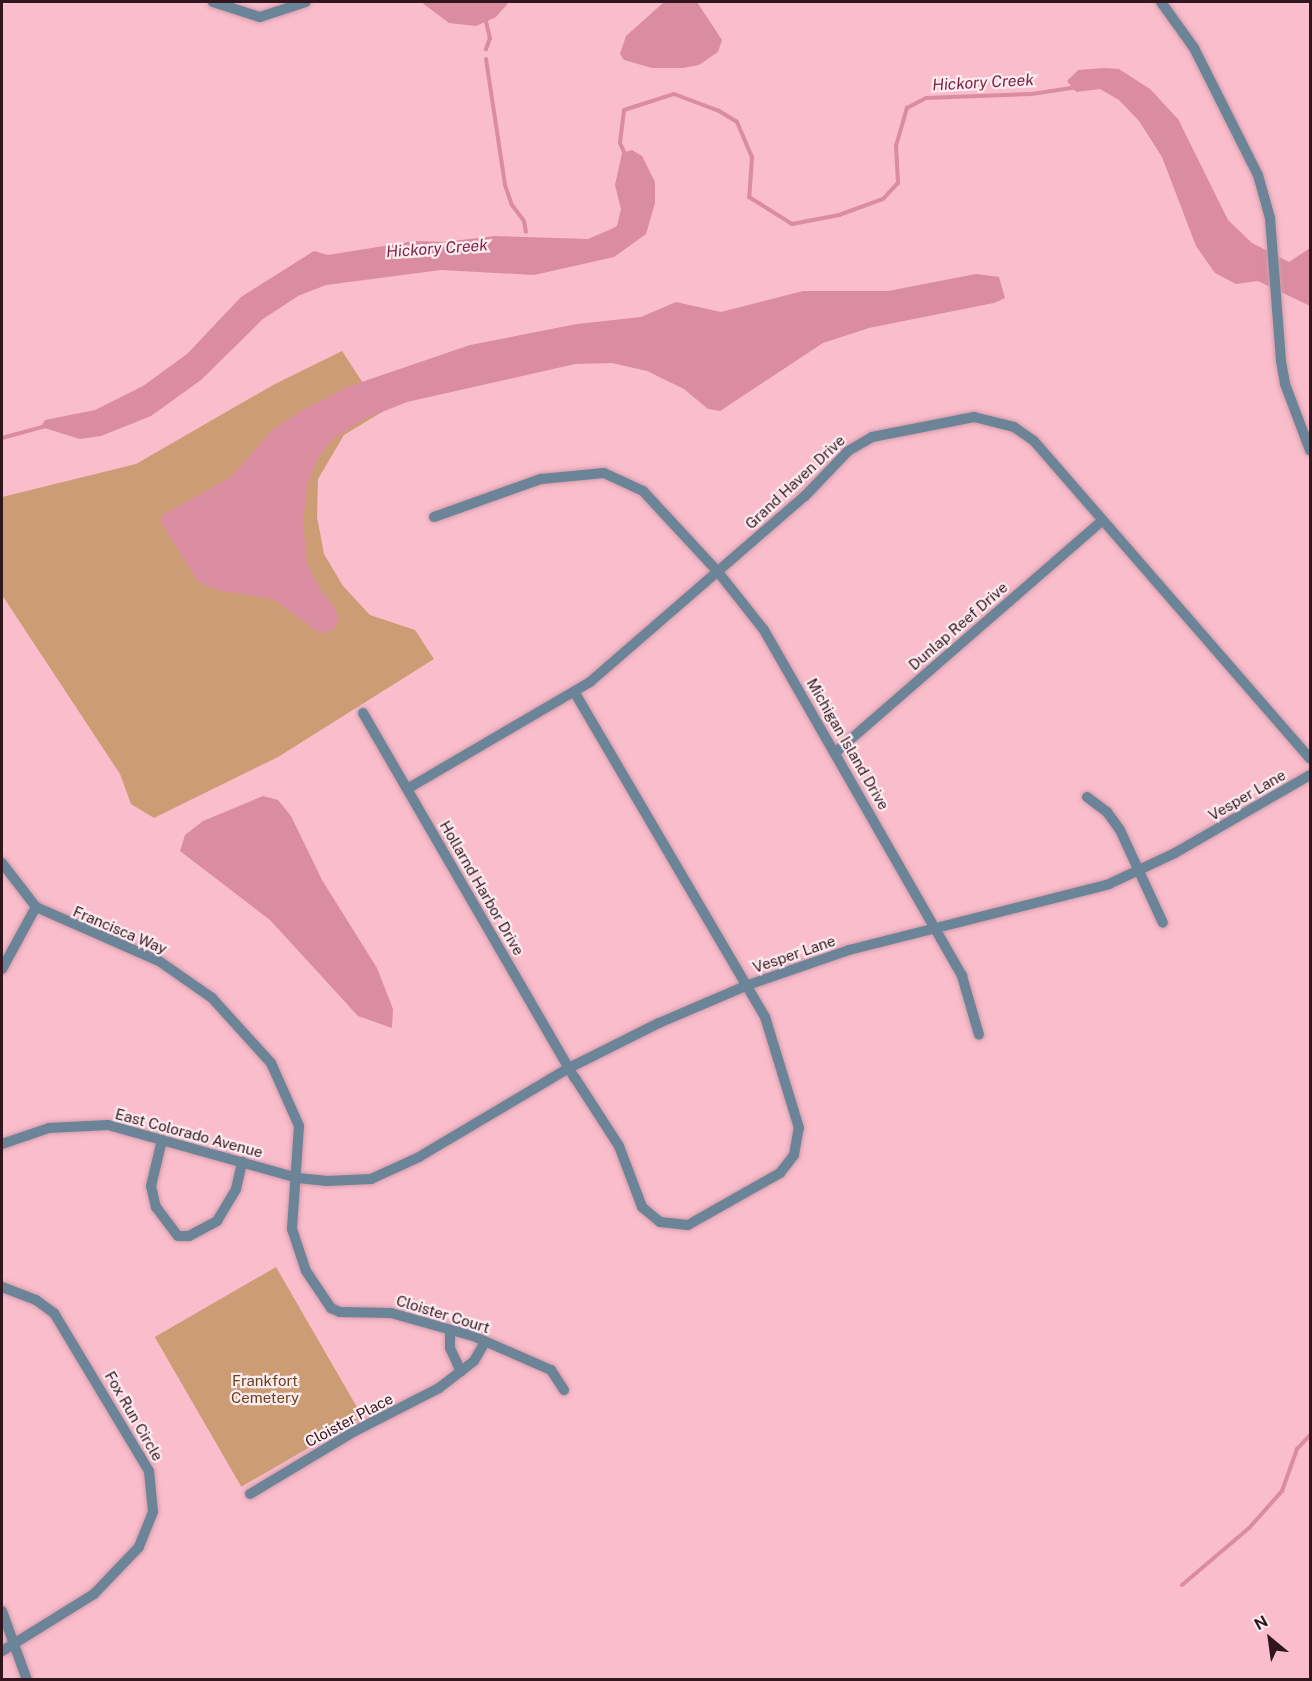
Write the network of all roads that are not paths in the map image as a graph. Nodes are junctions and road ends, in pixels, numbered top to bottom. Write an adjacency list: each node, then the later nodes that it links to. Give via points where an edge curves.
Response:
1 (213, 2): 3 (street, via 261,17)
2 (1161, 2): 4 (street, via 1194,48 1250,153 1270,218 1275,317 1285,384)
3 (303, 4)
4 (1311, 450)
5 (434, 518): 7 (street, Michigan Island Drive, via 541,479 604,473 643,491)
6 (1101, 522): 7 (street, Grand Haven Drive, via 1034,441 1014,427 974,417 872,437 848,451 805,496); 10 (street, Dunlap Reef Drive); 11 (street, Grand Haven Drive)
7 (718, 572): 8 (street, Grand Haven Drive, via 612,665); 10 (street, Michigan Island Drive, via 764,630)
8 (574, 692): 13 (street, Grand Haven Drive); 21 (street)
9 (363, 712): 13 (street, Hollarnd Harbor Drive)
10 (836, 752): 19 (street, Michigan Island Drive)
11 (1311, 759)
12 (1311, 775): 16 (street, Vesper Lane)
13 (407, 789): 23 (street, Hollarnd Harbor Drive)
14 (1087, 797): 16 (street, via 1107,812 1120,830)
15 (2, 863): 17 (street, Francisca Way)
16 (1140, 871): 18 (street); 19 (street, Vesper Lane, via 1060,898)
17 (36, 907): 20 (street); 27 (street, Francisca Way, via 159,961 212,998 240,1026 271,1063 290,1101 298,1126)
18 (1163, 923)
19 (935, 925): 21 (street, Vesper Lane); 22 (street, Michigan Island Drive, via 962,976)
20 (2, 969)
21 (748, 986): 23 (street, Vesper Lane, via 659,1023); 23 (street, Hollarnd Harbor Drive, via 773,1034 796,1118 797,1146 780,1173 699,1221 667,1225 642,1208 619,1146)
22 (979, 1035)
23 (569, 1068): 27 (street, Vesper Lane, via 419,1156 371,1179)
24 (162, 1140): 25 (street, East Colorado Avenue, via 108,1125 49,1128); 26 (street, East Colorado Avenue); 26 (street, via 151,1186 156,1207 178,1236 189,1236 217,1221 236,1190)
25 (2, 1144)
26 (242, 1162): 27 (street, East Colorado Avenue)
27 (298, 1178): 29 (street, Cloister Court, via 292,1229 306,1271 331,1308 340,1312 391,1313)
28 (2, 1287): 35 (street, Fox Run Circle, via 36,1300 54,1313 149,1471 153,1512 139,1547 94,1593)
29 (450, 1332): 30 (street, Cloister Court); 31 (street, via 450,1348)
30 (485, 1341): 31 (street, Cloister Place, via 474,1361); 32 (street, Cloister Court, via 551,1370)
31 (461, 1372): 33 (street, Cloister Place, via 412,1404 355,1431)
32 (564, 1390)
33 (249, 1494)
34 (2, 1611): 35 (street)
35 (6, 1648): 36 (street)
36 (27, 1680)

